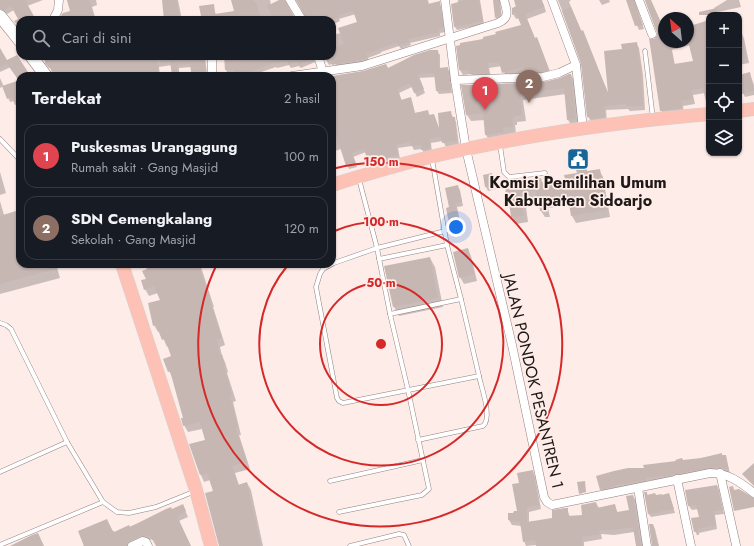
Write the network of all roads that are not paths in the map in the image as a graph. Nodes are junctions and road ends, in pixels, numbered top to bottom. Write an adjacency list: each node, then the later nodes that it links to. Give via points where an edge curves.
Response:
1 (59, 0): 8 (street)
2 (290, 0): 9 (street)
3 (445, 0): 12 (street, JALAN PONDOK PESANTREN 1)
4 (504, 0): 12 (street, via 507,14 502,21)
5 (552, 0): 17 (street)
6 (640, 0): 10 (street)
7 (0, 16): 11 (main road)
8 (55, 16)
9 (300, 16)
10 (652, 34)
11 (16, 36)
12 (449, 39): 20 (street, via 362,66); 21 (street, JALAN PONDOK PESANTREN 1)
13 (645, 51): 25 (lane)
14 (34, 60): 18 (main road)
15 (212, 60): 19 (street)
16 (319, 60): 20 (street)
17 (576, 65): 21 (street, via 543,77); 26 (street)
18 (43, 72)
19 (212, 72)
20 (323, 72)
21 (455, 80): 29 (street, JALAN PONDOK PESANTREN 1)
22 (754, 109): 23 (main road)
23 (742, 111)
24 (706, 114): 25 (main road)
25 (653, 119): 26 (main road)
26 (583, 129): 28 (main road)
27 (0, 139): 30 (lane)
28 (500, 142): 29 (main road); 32 (lane, via 504,172 509,177)
29 (466, 149): 31 (main road); 54 (street, JALAN PONDOK PESANTREN 1, via 547,502 552,505)
30 (16, 156)
31 (431, 157): 33 (main road); 35 (lane)
32 (546, 173)
33 (360, 182): 34 (main road); 37 (lane)
34 (336, 185)
35 (445, 231): 36 (lane); 37 (lane)
36 (447, 245): 38 (lane); 42 (lane)
37 (377, 248): 38 (lane); 39 (lane)
38 (379, 259): 43 (lane)
39 (336, 263)
40 (123, 268): 55 (main road)
41 (325, 268): 46 (lane, via 316,287 339,402)
42 (461, 299): 43 (lane); 45 (lane)
43 (390, 314): 46 (lane)
44 (0, 323): 48 (lane, via 11,330)
45 (479, 376): 46 (lane); 47 (lane, via 488,419 486,424)
46 (408, 390): 47 (lane)
47 (418, 440): 49 (lane)
48 (68, 442): 50 (lane); 57 (lane)
49 (422, 460): 53 (lane); 58 (lane, via 429,489 422,495)
50 (0, 472)
51 (720, 473): 52 (street, JALAN PONDOK PESANTREN 1); 56 (street); 60 (street)
52 (677, 479): 54 (street, JALAN PONDOK PESANTREN 1); 67 (street)
53 (330, 481)
54 (638, 488): 66 (street)
55 (196, 490): 57 (lane, via 156,506 129,513 117,512); 63 (main road)
56 (754, 492)
57 (103, 502): 59 (lane)
58 (339, 512)
59 (0, 544)
60 (736, 545)
61 (132, 546): 62 (street, via 144,541)
62 (148, 546)
63 (211, 546)
64 (350, 546): 65 (lane, via 399,534 404,535)
65 (409, 546)
66 (647, 546)
67 (690, 546)

